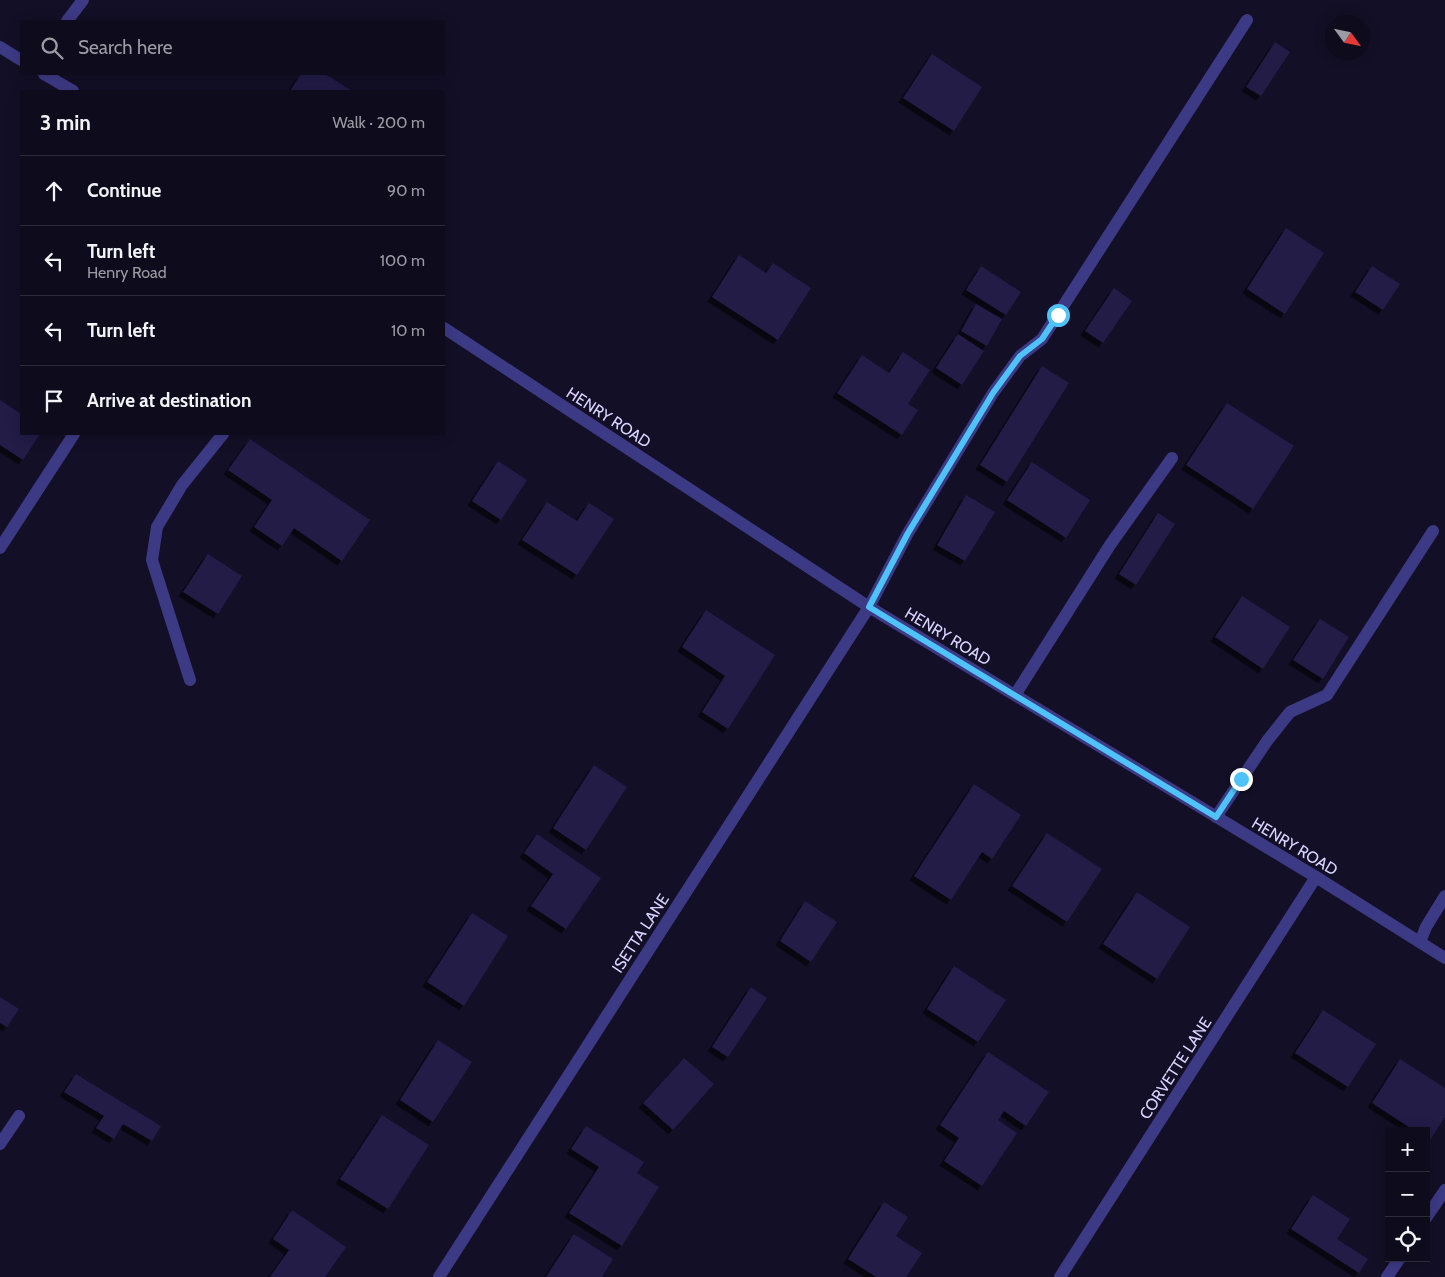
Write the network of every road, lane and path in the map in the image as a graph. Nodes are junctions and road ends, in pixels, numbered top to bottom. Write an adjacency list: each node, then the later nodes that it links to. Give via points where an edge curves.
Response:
1 (83, 0): 2 (street)
2 (68, 20)
3 (1247, 20): 14 (street, ISETTA LANE, via 1042,339 1020,356 993,393 908,533)
4 (0, 47): 5 (street)
5 (20, 59)
6 (46, 75): 7 (street)
7 (71, 90)
8 (445, 329): 14 (street, HENRY ROAD)
9 (73, 435): 13 (street)
10 (221, 435): 15 (street, via 182,485 157,527 152,560)
11 (1172, 458): 16 (street, via 1110,545)
12 (1433, 531): 17 (street, via 1327,695 1290,712)
13 (0, 548)
14 (869, 607): 16 (street, HENRY ROAD); 27 (street, ISETTA LANE)
15 (190, 680)
16 (1015, 695): 17 (street, HENRY ROAD)
17 (1216, 817): 18 (street, HENRY ROAD)
18 (1316, 877): 20 (street, HENRY ROAD); 28 (street, CORVETTE LANE)
19 (1445, 896): 20 (street)
20 (1420, 942): 21 (street, HENRY ROAD)
21 (1445, 958)
22 (19, 1116): 23 (street)
23 (0, 1144)
24 (1445, 1190): 25 (street)
25 (1427, 1217)
26 (1397, 1262): 29 (street)
27 (439, 1277)
28 (1060, 1277)
29 (1387, 1277)

